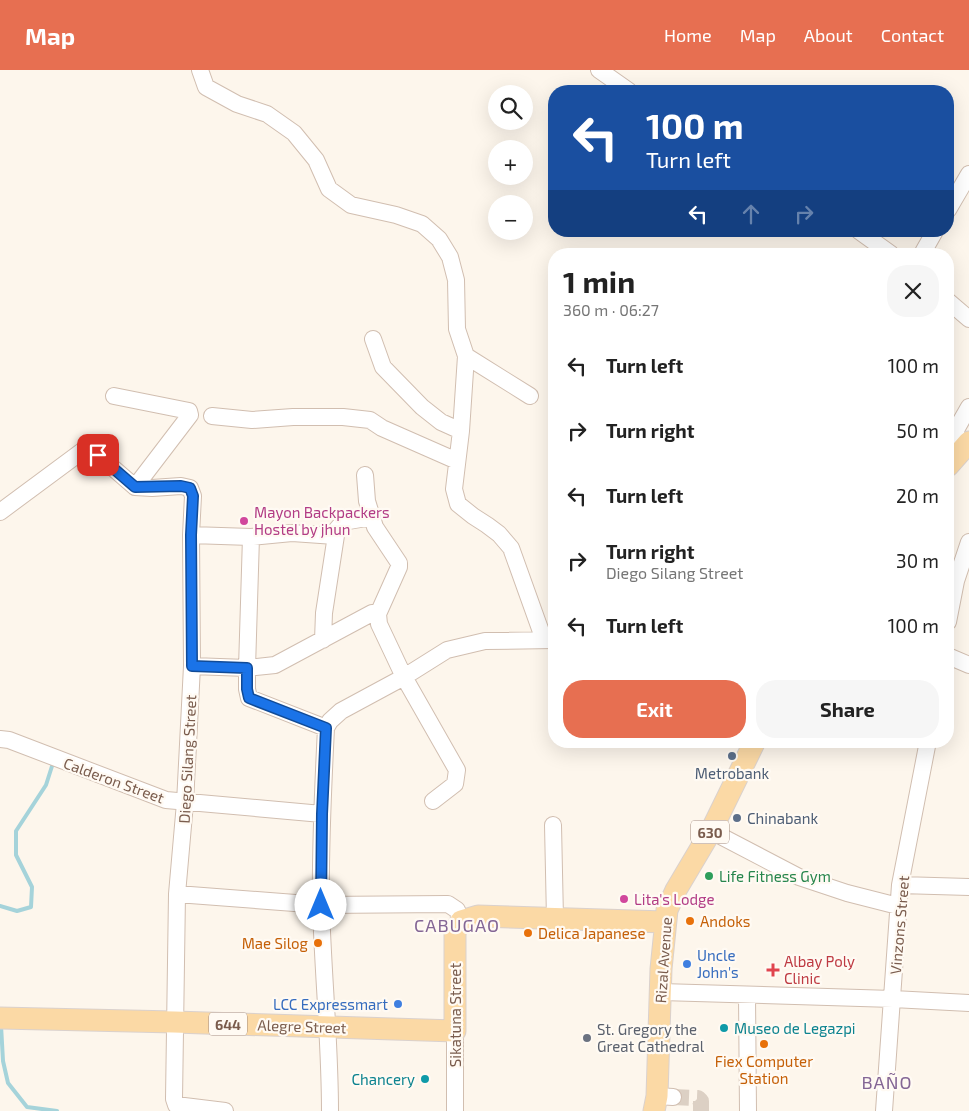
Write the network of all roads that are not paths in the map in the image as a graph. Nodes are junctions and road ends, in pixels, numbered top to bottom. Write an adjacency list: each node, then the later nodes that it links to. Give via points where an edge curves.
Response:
1 (200, 70): 13 (street, via 206,87 237,104 267,114 294,133 316,160 329,189 351,205 422,224 439,239 450,258 456,280 457,329)
2 (599, 70): 3 (street)
3 (621, 85)
4 (969, 174): 5 (street)
5 (954, 200)
6 (867, 237): 8 (street)
7 (932, 237): 9 (street)
8 (882, 248)
9 (925, 248)
10 (954, 306): 11 (street)
11 (969, 319)
12 (373, 339): 18 (street, via 383,367 422,407 441,422)
13 (466, 356): 15 (street); 18 (street)
14 (114, 396): 24 (street, via 189,411 190,415)
15 (530, 396)
16 (969, 407): 19 (street)
17 (212, 416): 22 (street, via 252,420 343,417 370,420)
18 (461, 431): 22 (street)
19 (954, 440)
20 (969, 442): 21 (main road)
21 (954, 458)
22 (457, 461): 33 (street, via 454,489 458,504 487,524 511,548)
23 (365, 475): 26 (street)
24 (135, 487): 25 (street, via 98,455 85,449); 27 (street, Diego Silang Street, via 190,488 193,496)
25 (0, 512)
26 (372, 517): 28 (street, via 343,522); 32 (street, via 399,563)
27 (191, 535): 29 (street); 38 (street, Diego Silang Street)
28 (335, 536): 29 (street, via 292,533); 34 (street)
29 (251, 537): 39 (street)
30 (969, 544): 31 (street)
31 (954, 591)
32 (378, 614): 34 (street, via 372,613); 40 (street, via 379,624)
33 (548, 638)
34 (323, 640): 39 (street, via 275,665)
35 (548, 640): 40 (street, via 485,640 447,650)
36 (954, 659): 37 (street)
37 (969, 665)
38 (192, 666): 39 (street); 46 (street, Diego Silang Street)
39 (247, 668): 41 (street, via 249,698)
40 (404, 677): 41 (street, via 341,711); 45 (street, via 457,770 455,784)
41 (326, 728): 47 (street)
42 (0, 738): 46 (street, Calderon Street, via 166,800)
43 (752, 748): 49 (main road, Rizal Avenue / 630)
44 (927, 748): 50 (street, Vinzons Street)
45 (432, 801)
46 (185, 803): 47 (street, Calderon Street); 52 (street, Diego Silang Street)
47 (322, 814): 53 (street)
48 (552, 825): 55 (street)
49 (711, 831): 54 (street, via 799,876); 57 (main road, Rizal Avenue / 630, via 676,890)
50 (900, 885): 51 (street); 54 (street, Vinzons Street)
51 (969, 886)
52 (177, 894): 53 (street); 63 (street, Diego Silang Street)
53 (321, 905): 56 (street, via 448,904 457,910); 64 (street)
54 (898, 906): 60 (street, Vinzons Street)
55 (555, 919): 56 (main road, via 478,916); 57 (main road)
56 (461, 921): 65 (main road, Sikatuna Street, via 456,927)
57 (665, 922): 58 (main road, Rizal Avenue / 630)
58 (660, 992): 59 (street); 66 (main road, Rizal Avenue / 630)
59 (747, 995): 60 (street); 70 (street)
60 (893, 999): 61 (street); 71 (street, Vinzons Street)
61 (969, 1003)
62 (1, 1018): 63 (main road, Alegre Street / 644)
63 (174, 1022): 64 (main road, Alegre Street / 644); 67 (street, Diego Silang Street, via 176,1105)
64 (327, 1027): 65 (main road, Alegre Street / 644); 68 (street)
65 (455, 1031): 69 (street, Sikatuna Street)
66 (661, 1101)
67 (225, 1111)
68 (330, 1111)
69 (456, 1111)
70 (748, 1111)
71 (884, 1111)

